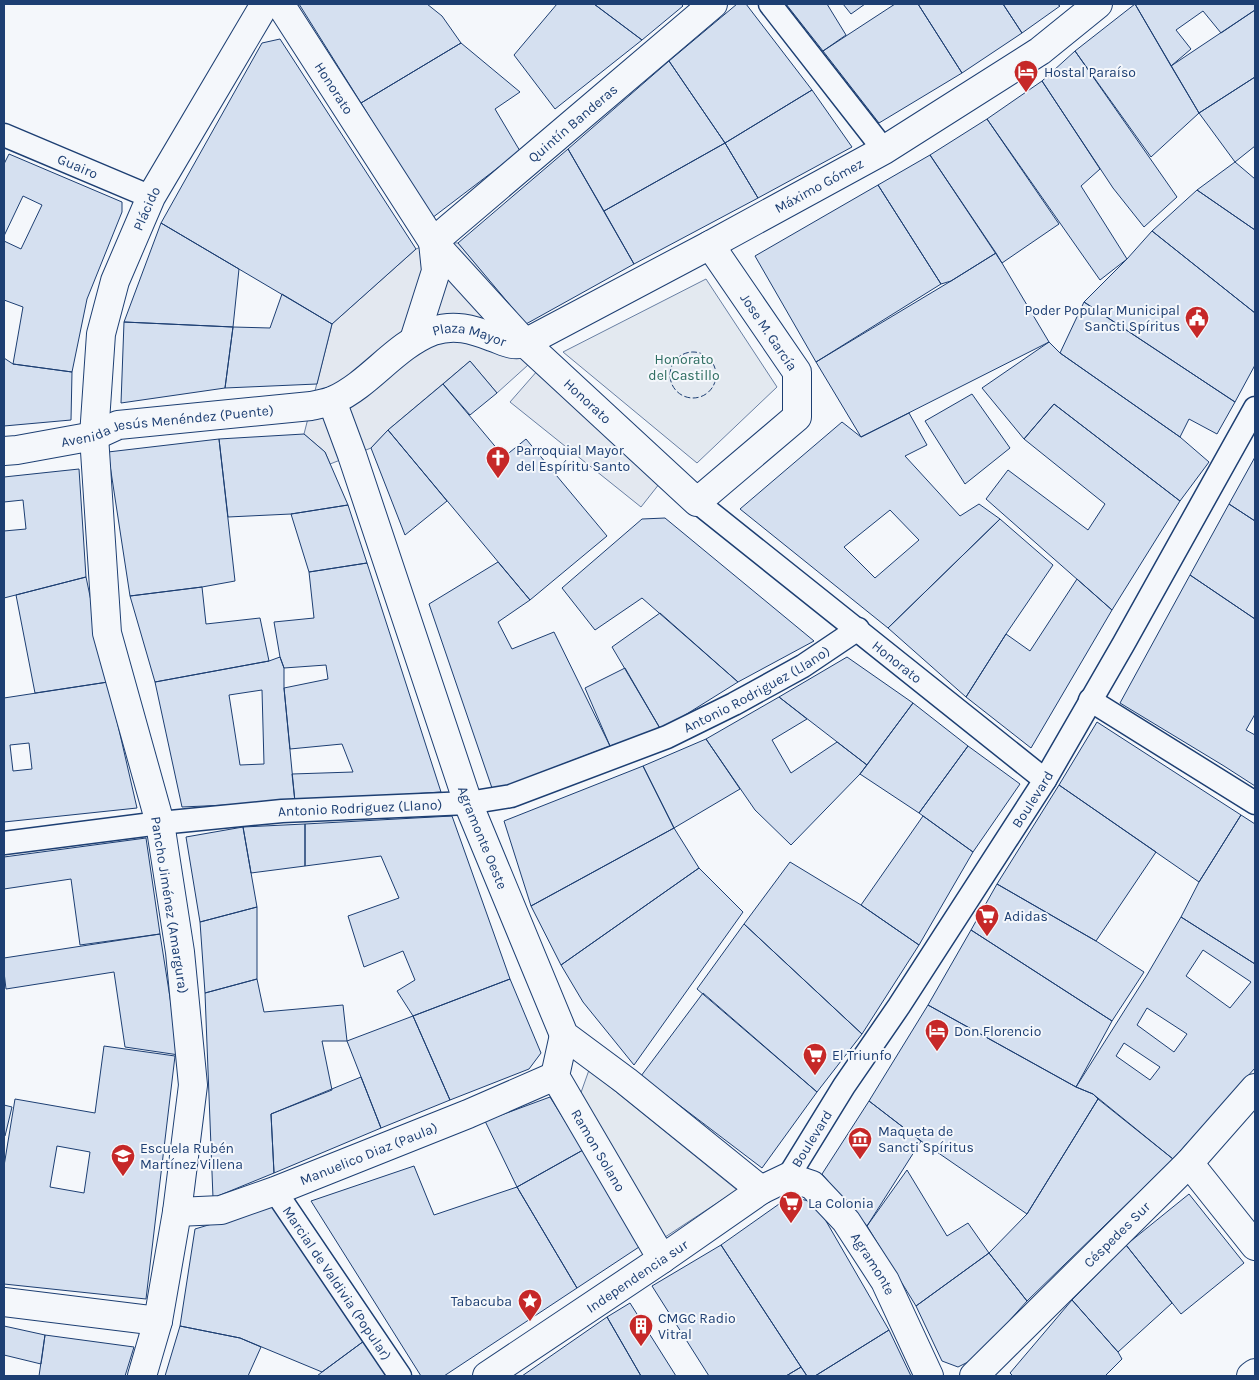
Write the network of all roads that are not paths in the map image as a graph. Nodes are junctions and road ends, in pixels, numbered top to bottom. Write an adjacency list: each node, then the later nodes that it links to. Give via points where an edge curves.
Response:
1 (265, 4): 8 (street, Plácido)
2 (280, 4): 9 (street, Honorato)
3 (770, 4): 7 (street)
4 (1098, 4): 7 (street, Máximo Gómez, via 1040,51)
5 (707, 5): 9 (street, Quintín Banderas)
6 (4, 135): 8 (street, Guairo)
7 (884, 150): 10 (street, Máximo Gómez)
8 (151, 197): 15 (street, Plácido, via 115,280 101,334)
9 (433, 242): 11 (street, Plaza Mayor, via 436,271); 12 (street, Honorato)
10 (710, 246): 12 (street, Máximo Gómez); 17 (street, Jose M. García, via 798,372 797,417)
11 (414, 340): 12 (street, Plaza Mayor, via 433,331 460,327 513,345); 13 (street, Plaza Mayor, via 351,391)
12 (525, 343): 17 (street, Honorato)
13 (332, 401): 15 (street, Avenida Jesús Menéndez (Puente), via 311,406 118,425); 21 (street, Agramonte Oeste)
14 (1255, 408): 19 (street, Boulevard)
15 (94, 436): 16 (street, Avenida Jesús Menéndez (Puente)); 23 (street, Pancho Jiménez (Amargura), via 108,633)
16 (4, 451)
17 (697, 502): 18 (street, Honorato)
18 (858, 629): 20 (street, Honorato); 21 (street, Antonio Rodriguez (Llano), via 803,666 668,737 511,796)
19 (1090, 700): 20 (street, Boulevard); 22 (street)
20 (1045, 780): 29 (street, Boulevard)
21 (468, 803): 23 (street, Antonio Rodriguez (Llano), via 282,811); 25 (street, Agramonte Oeste)
22 (1255, 803)
23 (160, 824): 24 (street, Antonio Rodriguez (Llano)); 32 (street, Pancho Jiménez (Amargura), via 180,952 193,1085)
24 (4, 843)
25 (564, 1035): 26 (street); 30 (street)
26 (555, 1076): 31 (street, Manuelico Diaz (Paula)); 34 (street, Ramon Solano)
27 (1255, 1088): 28 (street, Céspedes Sur)
28 (1188, 1164): 33 (street); 42 (street, Céspedes Sur)
29 (788, 1177): 30 (street, Independencia sur); 41 (street, Agramonte, via 812,1185 846,1221 885,1281)
30 (761, 1190): 34 (street, Independencia sur)
31 (275, 1191): 32 (street, Manuelico Diaz (Paula), via 221,1210); 39 (street, Marcial de Valdivia (Popular))
32 (177, 1212): 36 (street, Pancho Jiménez (Amargura))
33 (1255, 1246)
34 (662, 1259): 40 (street, Independencia sur)
35 (4, 1302): 36 (street)
36 (158, 1321): 38 (street, Pancho Jiménez (Amargura))
37 (1255, 1373): 43 (street)
38 (142, 1376)
39 (400, 1376)
40 (487, 1376)
41 (929, 1376)
42 (974, 1376)
43 (1251, 1376)

